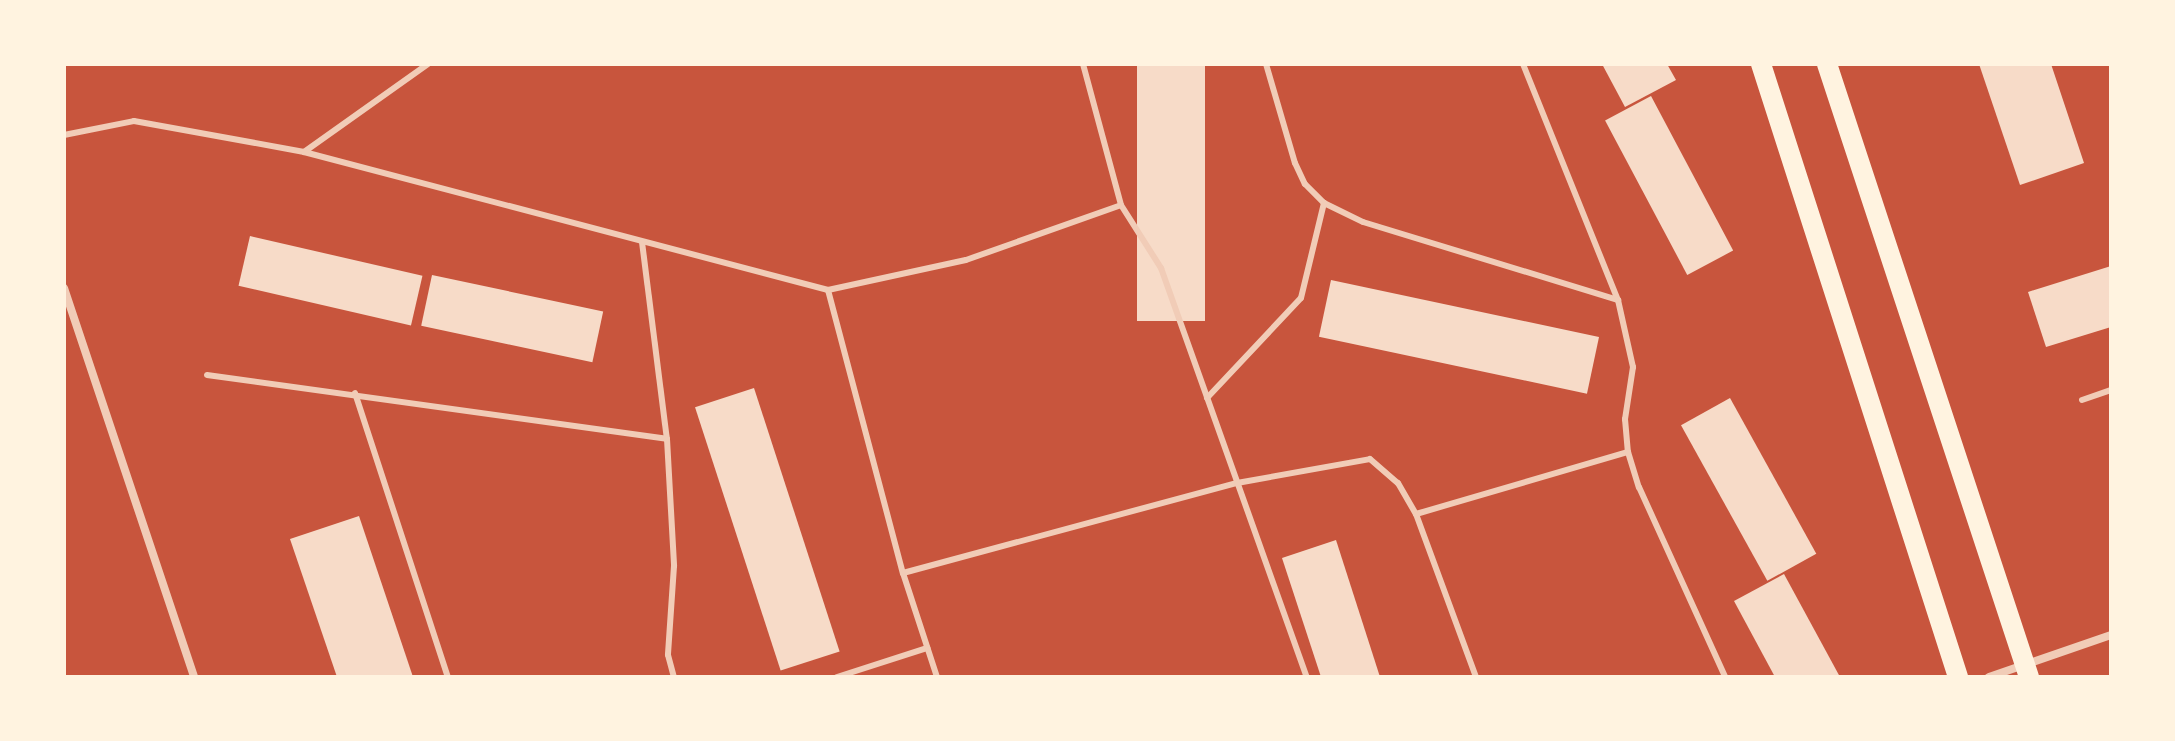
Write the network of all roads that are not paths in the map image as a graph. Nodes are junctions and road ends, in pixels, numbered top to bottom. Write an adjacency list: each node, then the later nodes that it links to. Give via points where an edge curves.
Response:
1 (428, 64): 8 (lane)
2 (1083, 64): 10 (lane)
3 (1266, 64): 9 (lane, via 1295,163 1305,184)
4 (1523, 64): 14 (lane)
5 (1761, 64): 36 (main road)
6 (1827, 64): 27 (main road)
7 (64, 135): 8 (lane, via 134,121)
8 (304, 152): 11 (lane)
9 (1324, 203): 14 (lane, via 1363,222); 18 (lane, via 1301,298)
10 (1121, 205): 13 (lane, via 966,260); 18 (lane, via 1161,268)
11 (642, 242): 13 (lane); 20 (lane)
12 (64, 288): 28 (street)
13 (828, 290): 24 (lane)
14 (1618, 300): 21 (lane, via 1633,367 1625,419)
15 (207, 375): 17 (lane)
16 (2111, 390): 19 (lane)
17 (355, 393): 20 (lane); 29 (lane)
18 (1207, 398): 22 (lane)
19 (2082, 400)
20 (667, 439): 30 (lane, via 674,566 668,655)
21 (1628, 452): 23 (lane); 35 (lane)
22 (1237, 483): 23 (lane, via 1370,459 1398,483); 24 (lane); 33 (lane)
23 (1416, 514): 34 (lane)
24 (903, 573): 26 (lane)
25 (2111, 635): 27 (street)
26 (927, 648): 31 (lane); 32 (lane)
27 (2027, 671): 37 (street)
28 (194, 677)
29 (448, 677)
30 (674, 677)
31 (837, 677)
32 (937, 677)
33 (1307, 677)
34 (1476, 677)
35 (1725, 677)
36 (1958, 677)
37 (1989, 677)

